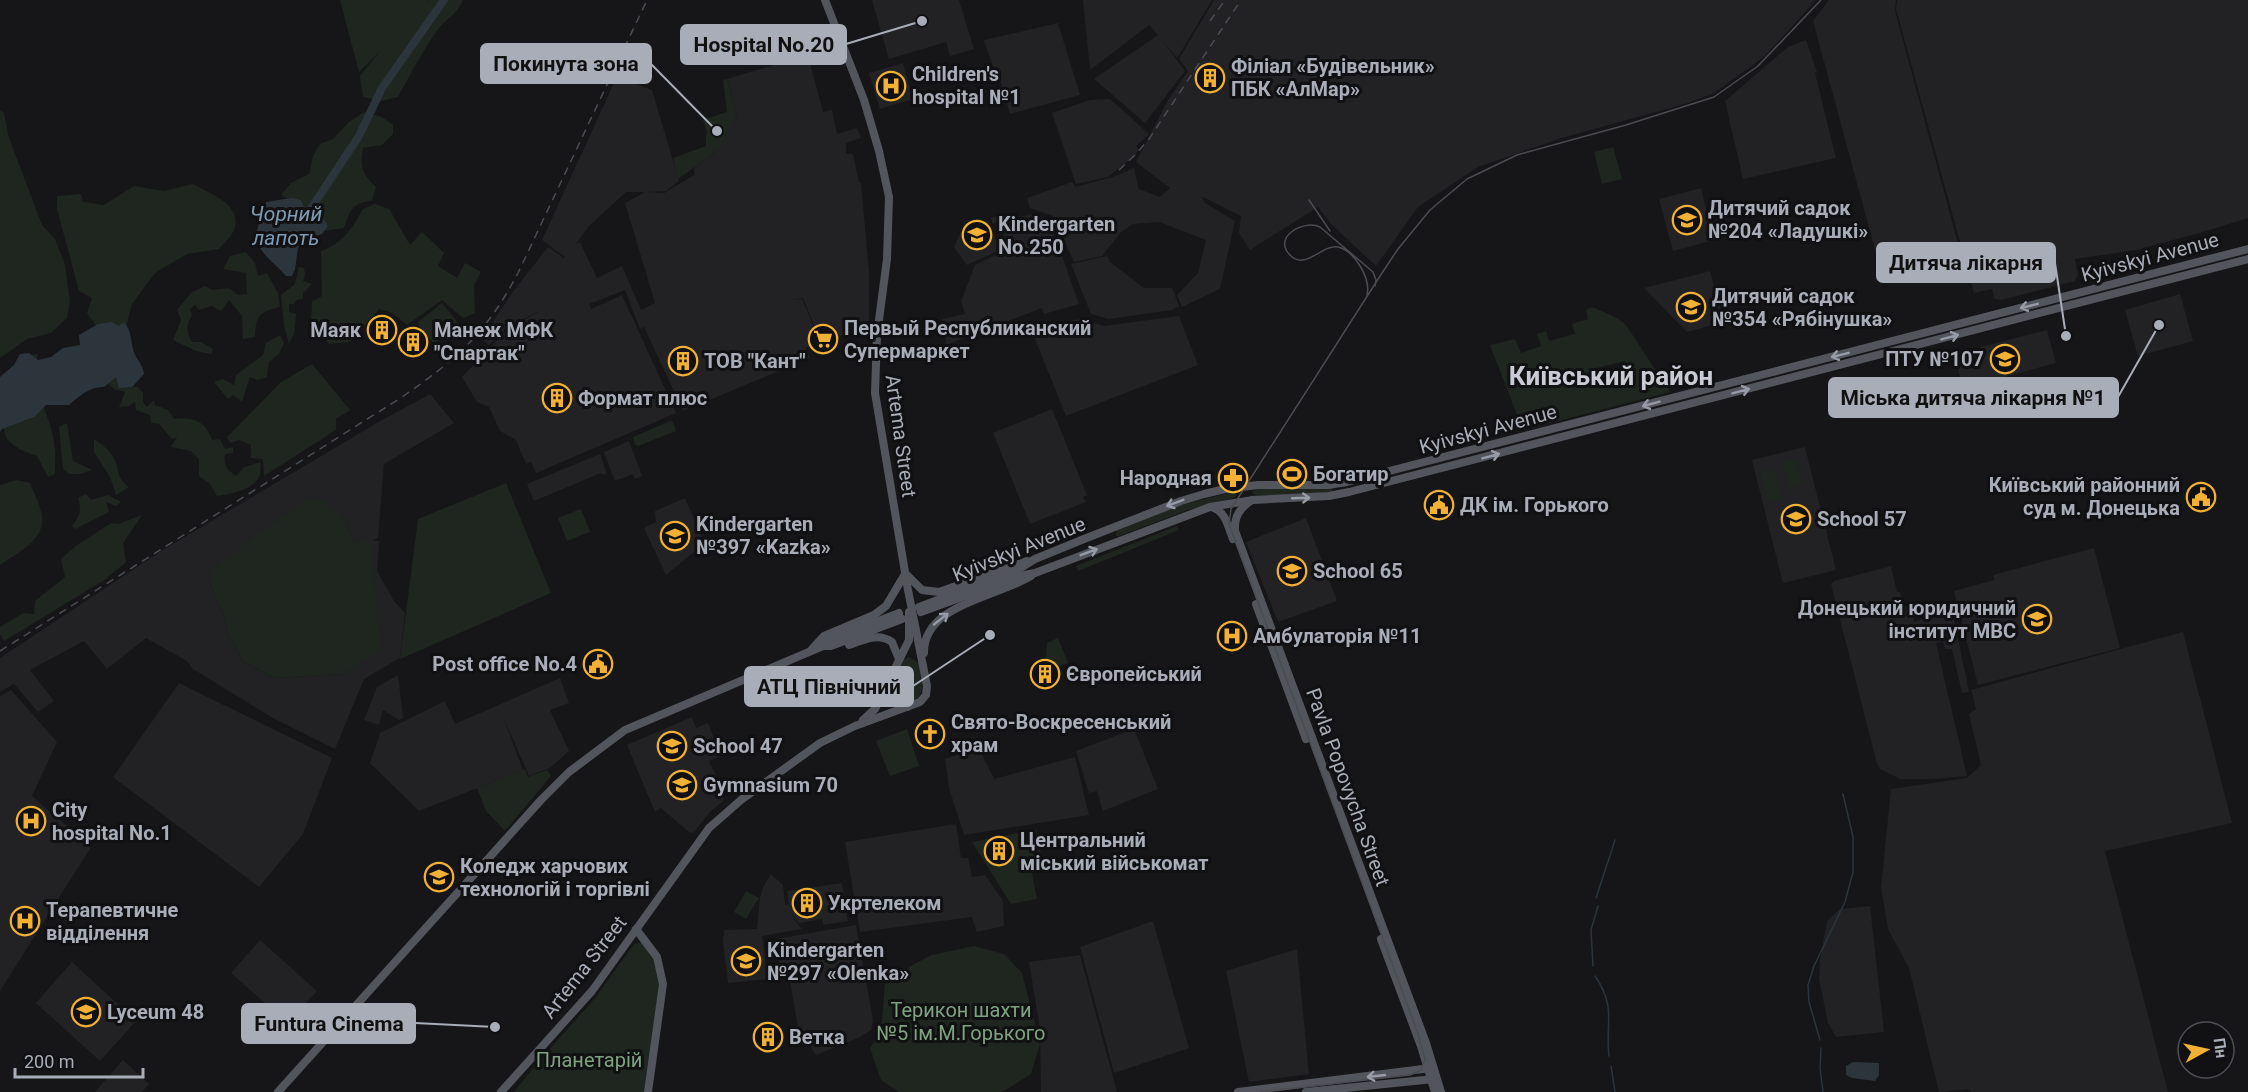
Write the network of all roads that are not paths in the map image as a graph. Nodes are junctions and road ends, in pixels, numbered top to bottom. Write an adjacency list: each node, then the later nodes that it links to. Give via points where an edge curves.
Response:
1 (825, 3): 19 (main road, Artema Street, via 864,100 889,197 875,393)
2 (2248, 249): 3 (main road, Kyivskyi Avenue)
3 (2234, 253): 4 (main road, Kyivskyi Avenue); 6 (main road, via 2230,260)
4 (2208, 259): 7 (main road, via 2214,265); 8 (main road, Kyivskyi Avenue, one-way to 8)
5 (2248, 259): 6 (main road, Kyivskyi Avenue)
6 (2236, 262): 7 (main road, Kyivskyi Avenue)
7 (2211, 269): 11 (main road, Kyivskyi Avenue, one-way to 7)
8 (1347, 482): 9 (main road, Kyivskyi Avenue); 11 (main road, via 1342,490)
9 (1336, 484): 10 (main road, Kyivskyi Avenue); 12 (main road)
10 (1258, 485): 14 (main road); 17 (main road, Kyivskyi Avenue, one-way to 17, via 1180,501)
11 (1348, 492): 12 (main road, Kyivskyi Avenue)
12 (1332, 496): 13 (main road, Kyivskyi Avenue, one-way to 12)
13 (1252, 500): 14 (main road, Kyivskyi Avenue); 31 (main road, Pavla Popovycha Street, via 1237,515 1235,531)
14 (1243, 501): 15 (main road, Kyivskyi Avenue); 16 (main road, via 1235,512)
15 (1210, 507): 16 (main road, Pavla Popovycha Street, via 1218,509); 18 (main road, Kyivskyi Avenue, one-way to 15)
16 (1231, 534): 31 (main road, Pavla Popovycha Street)
17 (1035, 560): 18 (main road, Kyivskyi Avenue, via 920,609); 19 (main road, via 939,592 922,590)
18 (1035, 573): 26 (main road, one-way to 18, via 928,633 941,617)
19 (905, 574): 20 (main road, Artema Street); 23 (main road, via 886,606 824,636)
20 (908, 590): 24 (main road, Artema Street, via 909,640); 25 (main road, Artema Street)
21 (901, 616): 22 (main road, via 829,640)
22 (827, 649): 23 (main road); 24 (main road, via 881,637 892,642)
23 (810, 651): 33 (main road, via 625,730 593,753 541,800)
24 (900, 658): 25 (main road, via 914,653); 27 (main road, Artema Street)
25 (922, 660): 26 (main road, Artema Street)
26 (924, 671): 28 (main road, Artema Street, via 926,695)
27 (888, 683): 28 (main road, via 894,701); 29 (main road, Artema Street, via 875,709)
28 (907, 707): 29 (main road, Artema Street)
29 (855, 726): 30 (main road, Artema Street, via 820,743 719,817)
30 (636, 929): 34 (main road, Artema Street, via 592,991); 35 (main road, via 657,957 663,984)
31 (1431, 1068): 32 (main road, Pavla Popovycha Street); 36 (main road, one-way to 36)
32 (1434, 1079): 37 (main road); 38 (main road, Pavla Popovycha Street); 39 (main road, Pavla Popovycha Street)
33 (278, 1092)
34 (501, 1092)
35 (648, 1092)
36 (1238, 1092)
37 (1306, 1092)
38 (1435, 1092)
39 (1442, 1092)

